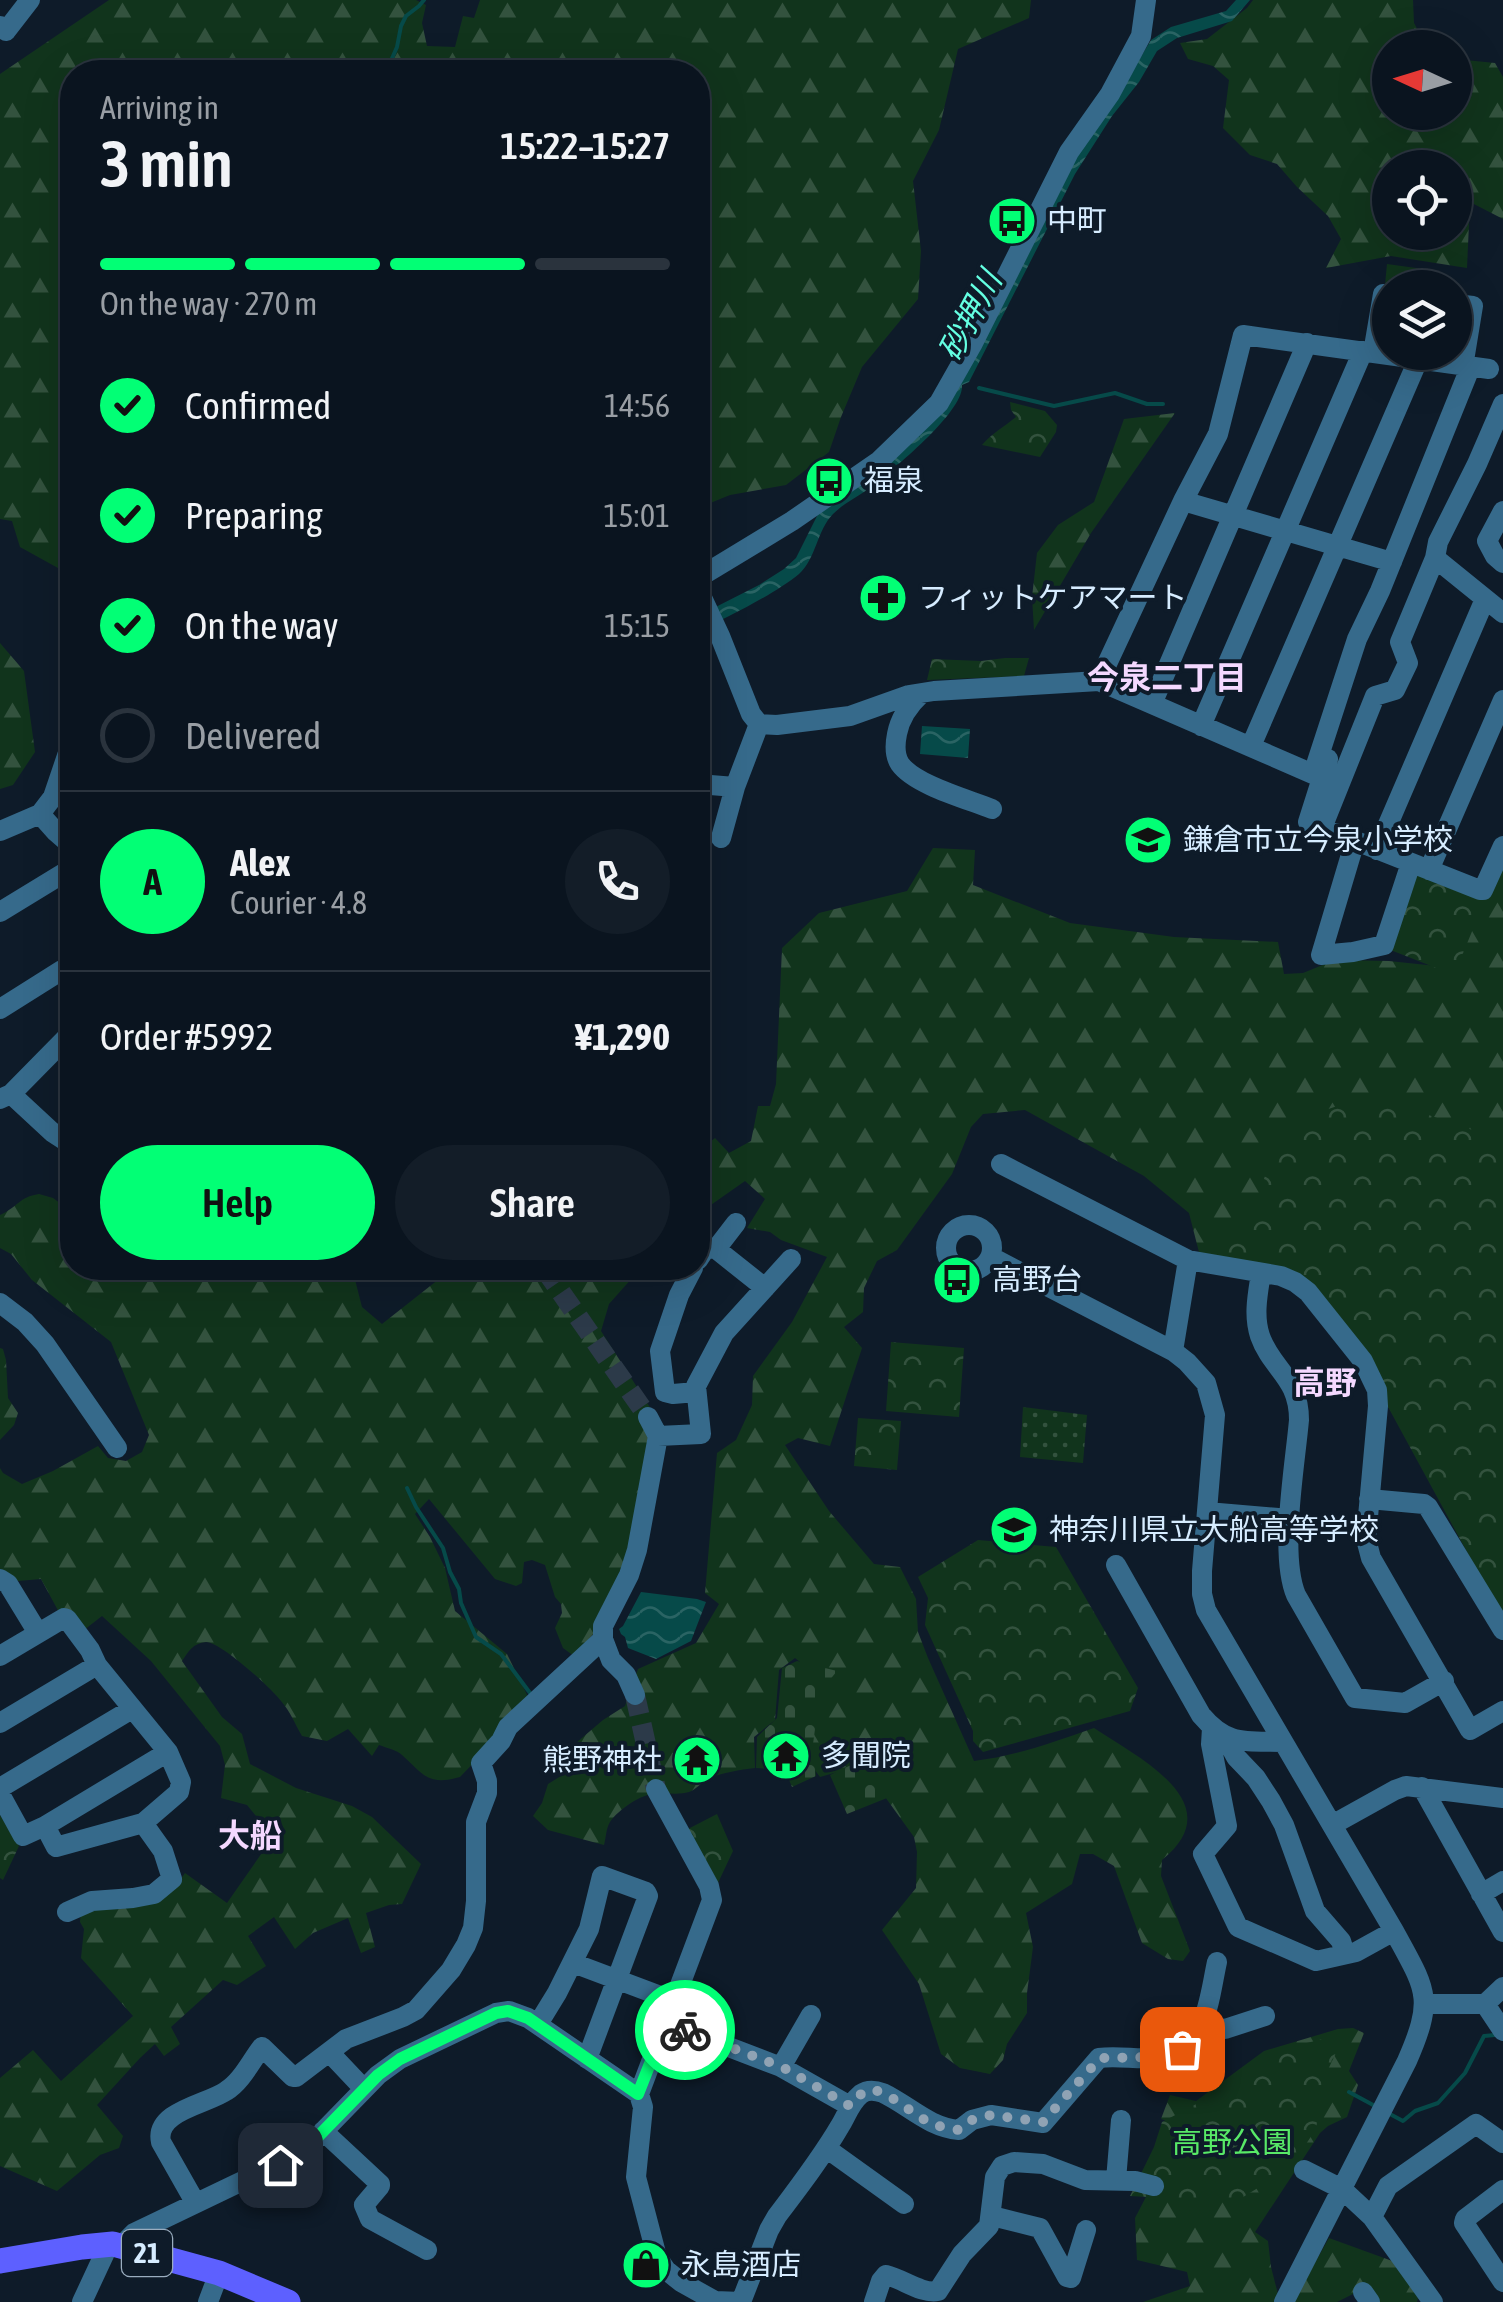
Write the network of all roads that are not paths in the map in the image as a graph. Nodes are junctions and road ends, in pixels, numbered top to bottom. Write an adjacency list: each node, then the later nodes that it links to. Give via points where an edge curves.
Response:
1 (30, 0): 3 (street)
2 (1146, 0): 21 (street, via 1140,36 1069,152 939,402 879,461)
3 (9, 34)
4 (1472, 306): 9 (street)
5 (1372, 337): 7 (street)
6 (1307, 343): 7 (street); 12 (street, via 1243,335 1218,434); 14 (street)
7 (1368, 352): 8 (street); 15 (street)
8 (1372, 353)
9 (1474, 368): 19 (street)
10 (1414, 370): 17 (street)
11 (1503, 404): 18 (street)
12 (1183, 500): 14 (street); 26 (street)
13 (1503, 511): 16 (street)
14 (1233, 516): 15 (street); 29 (street)
15 (1286, 530): 17 (street); 30 (street)
16 (1495, 539): 20 (street, via 1495,556)
17 (1338, 546): 19 (street); 32 (street)
18 (1436, 558): 23 (street); 38 (street, via 1400,642 1408,664 1395,690 1376,696)
19 (1392, 562): 22 (street)
20 (1503, 563)
21 (710, 571)
22 (1380, 591): 32 (street, via 1356,639 1312,774); 38 (street, via 1308,822)
23 (1485, 600): 24 (street); 44 (street)
24 (1503, 613)
25 (710, 615): 31 (street, via 751,714)
26 (1099, 681): 27 (street); 29 (street)
27 (921, 694): 31 (street); 36 (street, via 900,722 900,765 914,778)
28 (1503, 700): 45 (street)
29 (1152, 704): 30 (street)
30 (1201, 726): 32 (street)
31 (765, 732): 35 (street)
32 (1251, 746)
33 (60, 776): 37 (street)
34 (710, 785): 35 (street)
35 (735, 786): 41 (street)
36 (992, 809)
37 (40, 814): 39 (street); 40 (street)
38 (1322, 828): 42 (street)
39 (0, 831)
40 (60, 836)
41 (721, 838)
42 (1355, 841): 44 (street); 45 (street, via 1322,954 1384,946)
43 (1503, 846): 45 (street, via 1483,890)
44 (1377, 850): 45 (street)
45 (1420, 867)
46 (60, 875): 47 (street)
47 (0, 912)
48 (60, 971): 49 (street)
49 (0, 1010)
50 (60, 1045): 51 (street)
51 (12, 1099): 52 (street)
52 (60, 1137)
53 (1000, 1164): 59 (street)
54 (736, 1223): 55 (street)
55 (710, 1252)
56 (710, 1257): 62 (street)
57 (990, 1257): 64 (street)
58 (791, 1259): 62 (street)
59 (1188, 1260): 60 (street); 64 (street)
60 (1261, 1273): 67 (street, via 1282,1276 1308,1292 1374,1380); 69 (street, via 1260,1339 1298,1398)
61 (687, 1280): 65 (street, via 660,1350 666,1392)
62 (765, 1288): 65 (street, via 724,1333)
63 (0, 1303): 66 (street, via 46,1344)
64 (1173, 1351): 68 (street, via 1198,1372 1212,1398)
65 (696, 1392): 74 (street, via 701,1434 653,1426 637,1550)
66 (117, 1448)
67 (1370, 1498): 72 (street, via 1424,1504); 77 (street, via 1371,1558)
68 (1207, 1512): 69 (street); 83 (street, via 1206,1610)
69 (1290, 1519): 77 (street, via 1291,1583 1355,1698 1405,1703)
70 (1116, 1565): 82 (street, via 1201,1715)
71 (3, 1584): 73 (street)
72 (1503, 1630)
73 (38, 1633): 75 (street); 76 (street, via 67,1619)
74 (603, 1639): 78 (street); 105 (street, via 508,1727 481,1763 487,1793 476,1822 473,1928 451,1970)
75 (0, 1656)
76 (97, 1665): 79 (street); 81 (street)
77 (1444, 1681): 80 (street, via 1470,1730)
78 (635, 1695)
79 (132, 1710): 84 (street); 87 (street)
80 (1503, 1711)
81 (0, 1723)
82 (1218, 1733): 83 (street); 97 (street, via 1271,1800 1315,1911); 97 (street, via 1210,1744 1227,1826 1202,1854 1238,1927 1316,1961)
83 (1282, 1742): 90 (street)
84 (168, 1752): 89 (street, via 179,1792); 91 (street)
85 (1422, 1788): 88 (street); 90 (street, via 1395,1790); 93 (street)
86 (656, 1790): 102 (street, via 712,1900)
87 (0, 1791): 91 (street, via 23,1836)
88 (1503, 1798)
89 (144, 1823): 91 (street, via 56,1847); 94 (street, via 172,1879 154,1894 92,1901)
90 (1332, 1825): 95 (street)
91 (45, 1826)
92 (1503, 1882): 93 (street)
93 (1481, 1894): 96 (street)
94 (67, 1912)
95 (1394, 1931): 97 (street); 103 (street)
96 (1503, 1932)
97 (1346, 1954)
98 (1217, 1962): 110 (street)
99 (573, 1964): 100 (street); 100 (street, via 602,1876 648,1896); 109 (street)
100 (618, 1980): 102 (street); 114 (street)
101 (1503, 1987): 104 (street)
102 (674, 2002): 108 (street)
103 (1426, 2004): 104 (street); 126 (street, via 1407,2062)
104 (1485, 2004): 111 (street)
105 (416, 2010): 112 (street); 113 (street)
106 (812, 2015): 115 (street)
107 (1265, 2016): 110 (street, via 1226,2029)
108 (666, 2023): 115 (street); 117 (street)
109 (538, 2024): 112 (street, via 520,2014 496,2013); 114 (street)
110 (1203, 2025): 118 (street, via 1182,2049 1162,2057 1100,2058 1043,2122 991,2115 959,2130 946,2128 872,2090)
111 (1503, 2031)
112 (428, 2046): 116 (street)
113 (329, 2052): 116 (street); 128 (street, via 293,2077 262,2046 230,2089 162,2126 161,2142)
114 (587, 2059): 117 (street)
115 (782, 2067): 118 (street)
116 (364, 2089): 120 (street)
117 (638, 2094): 138 (street, via 643,2108 636,2177 657,2257 680,2282)
118 (850, 2106): 122 (street)
119 (1121, 2120): 124 (street)
120 (323, 2132): 128 (street, via 280,2165); 134 (street, via 380,2184 364,2204 370,2220)
121 (1503, 2142): 131 (street, via 1476,2124 1388,2186)
122 (826, 2148): 129 (street); 142 (street, via 770,2230)
123 (1304, 2170): 126 (street)
124 (1116, 2180): 125 (street); 130 (street, via 1085,2180 1043,2164 1014,2162 996,2172)
125 (1154, 2186)
126 (1342, 2189): 131 (street); 144 (street)
127 (1503, 2190): 137 (street, via 1464,2223)
128 (195, 2202): 133 (street)
129 (904, 2204)
130 (992, 2216): 132 (street, via 1040,2228 1071,2278); 143 (street, via 938,2291 886,2275)
131 (1372, 2217): 145 (street)
132 (1086, 2230)
133 (116, 2245): 135 (main road, 21); 136 (main road, 21); 139 (street)
134 (428, 2250)
135 (0, 2261)
136 (218, 2273): 140 (street); 141 (main road, 21)
137 (1503, 2282)
138 (715, 2301): 142 (street)
139 (82, 2302)
140 (208, 2302)
141 (288, 2302)
142 (741, 2302)
143 (874, 2302)
144 (1284, 2302)
145 (1433, 2302)

